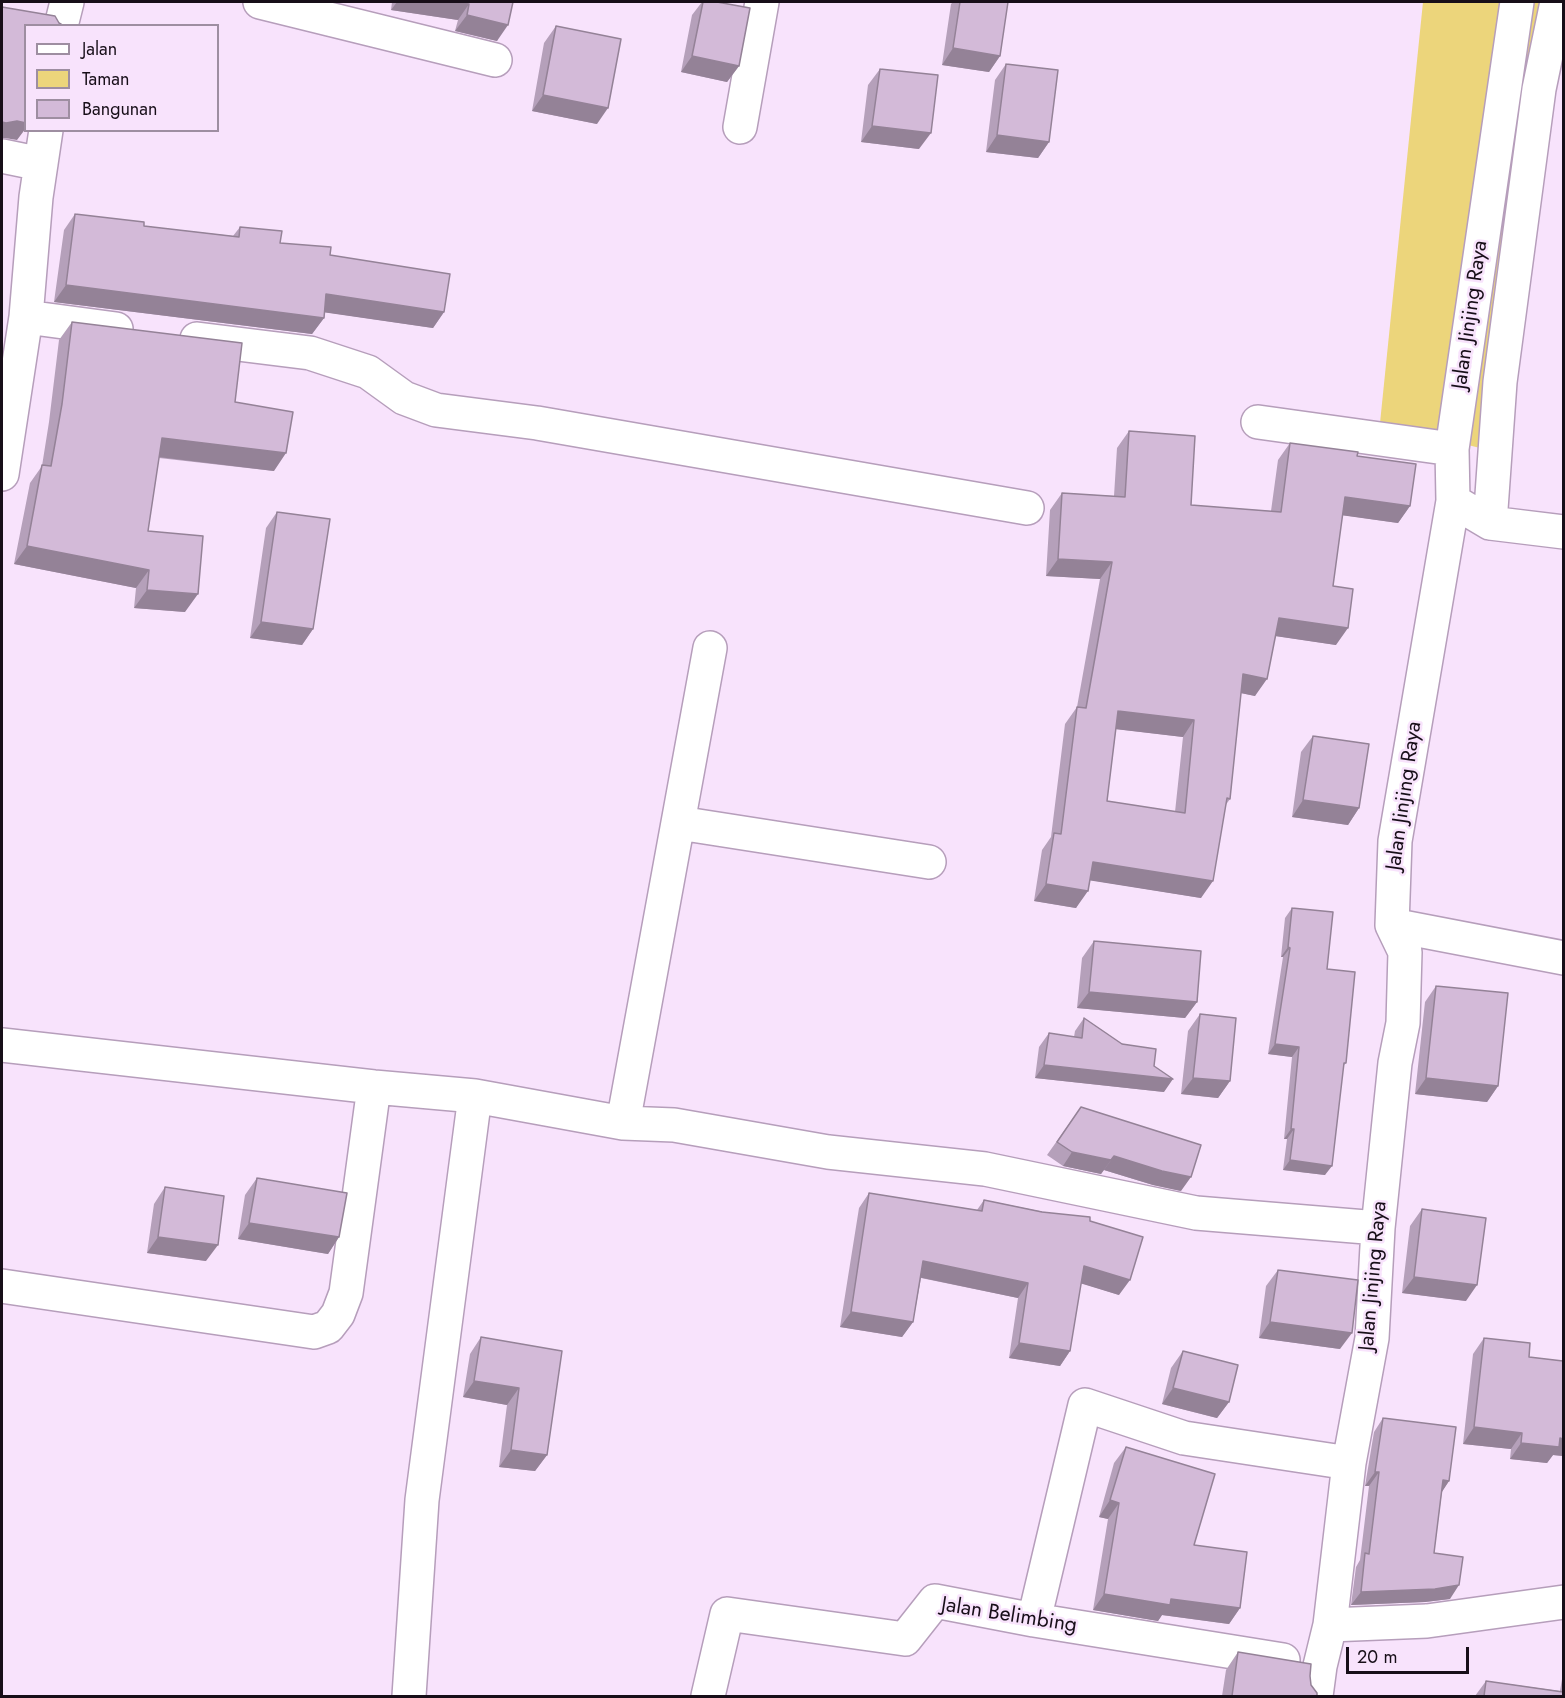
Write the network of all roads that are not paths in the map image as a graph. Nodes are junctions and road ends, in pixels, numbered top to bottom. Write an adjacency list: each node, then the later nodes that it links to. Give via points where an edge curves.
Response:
1 (67, 2): 6 (street)
2 (260, 2): 7 (street)
3 (762, 2): 9 (street)
4 (1517, 2): 15 (street, Jalan Jinjing Raya)
5 (1557, 2): 8 (street)
6 (62, 24)
7 (495, 60)
8 (1551, 91): 19 (street, via 1500,382)
9 (740, 127)
10 (46, 132): 12 (street)
11 (2, 156): 12 (street)
12 (40, 164): 13 (street)
13 (26, 317): 16 (street); 18 (street, via 310,353 368,372 404,398 436,410 537,423)
14 (1258, 422): 15 (street)
15 (1452, 449): 17 (street, Jalan Jinjing Raya)
16 (2, 474)
17 (1453, 501): 19 (street); 24 (street, Jalan Jinjing Raya, via 1395,841)
18 (1027, 508)
19 (1490, 523): 20 (street)
20 (1563, 532)
21 (710, 648): 22 (street)
22 (679, 823): 23 (street); 29 (street)
23 (929, 862)
24 (1392, 926): 25 (street); 30 (street, Jalan Jinjing Raya, via 1405,952 1403,1023 1395,1063)
25 (1563, 958)
26 (2, 1045): 27 (street)
27 (374, 1087): 28 (street); 31 (street, via 346,1293 328,1327 314,1332)
28 (475, 1096): 29 (street); 37 (street, via 422,1500)
29 (623, 1123): 30 (street, via 674,1125 828,1152 985,1169 1196,1213)
30 (1378, 1228): 32 (street, Jalan Jinjing Raya, via 1372,1338)
31 (2, 1286)
32 (1349, 1463): 34 (street, via 1184,1438 1085,1405); 35 (street, Jalan Jinjing Raya)
33 (1563, 1602): 35 (street, via 1427,1621)
34 (1034, 1620): 36 (street, Jalan Belimbing); 38 (street, Jalan Belimbing, via 935,1601 905,1639 727,1614)
35 (1330, 1625): 36 (street, Jalan Jinjing Raya)
36 (1318, 1681)
37 (410, 1696)
38 (708, 1696)

